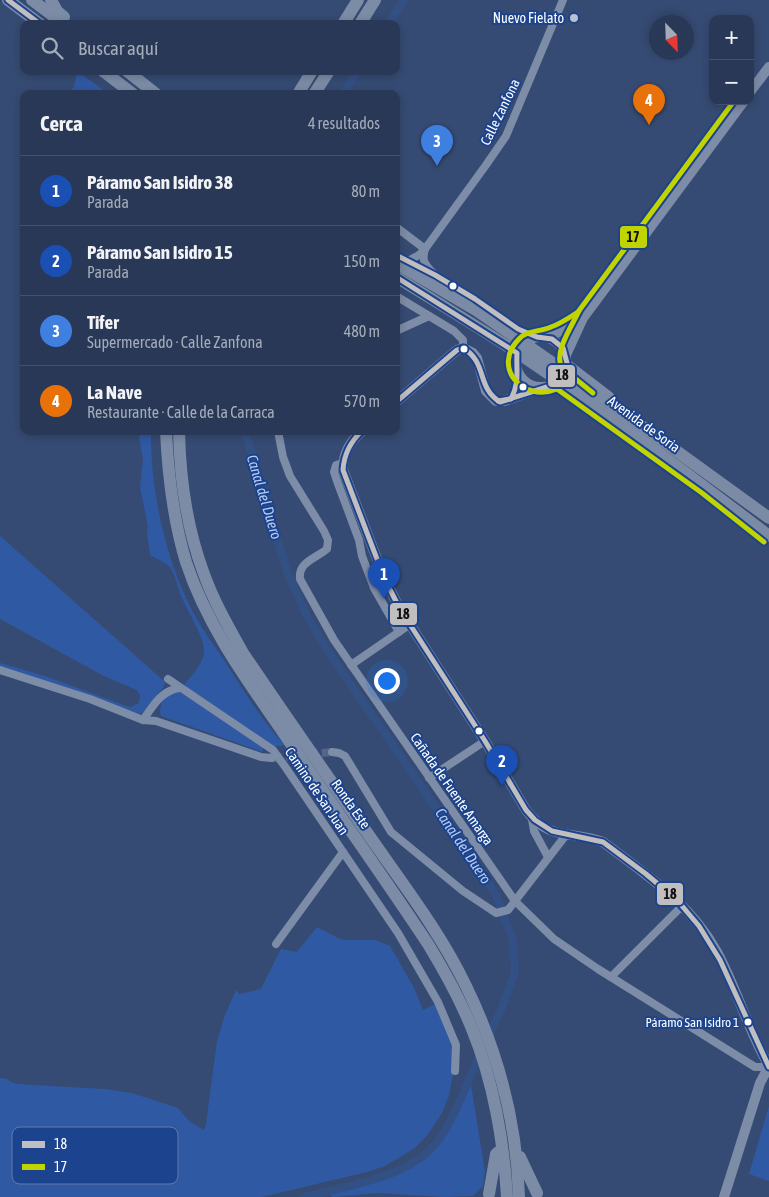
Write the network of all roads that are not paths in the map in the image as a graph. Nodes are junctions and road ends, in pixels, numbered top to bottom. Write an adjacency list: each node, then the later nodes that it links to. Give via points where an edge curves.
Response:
1 (8, 0): 7 (highway)
2 (32, 0): 8 (highway)
3 (51, 0): 9 (highway)
4 (358, 0): 10 (highway)
5 (375, 0): 11 (highway)
6 (563, 0): 24 (street, Calle Zanfona, via 506,136)
7 (35, 20)
8 (59, 20)
9 (67, 20)
10 (346, 20)
11 (362, 20)
12 (769, 67): 17 (street)
13 (108, 75): 18 (highway)
14 (132, 75): 19 (highway)
15 (310, 75): 20 (highway)
16 (326, 75): 21 (highway)
17 (754, 87)
18 (128, 90)
19 (151, 90)
20 (300, 90)
21 (317, 90)
22 (741, 105): 30 (street)
23 (400, 230): 24 (street)
24 (424, 249): 25 (street, Calle Zanfona, via 419,255); 26 (street, via 424,262)
25 (402, 262): 34 (main road, Avenida de Soria, via 470,306)
26 (435, 275)
27 (400, 279): 34 (main road, Avenida de Soria)
28 (400, 298): 29 (street)
29 (429, 316): 31 (street); 33 (street, via 454,331 463,340)
30 (583, 318): 32 (street); 35 (street)
31 (400, 329)
32 (546, 337): 34 (street, via 537,337); 35 (street, via 558,343)
33 (463, 348): 38 (street, via 456,350); 39 (street, via 477,358 486,391 492,398 500,402)
34 (521, 348): 35 (main road, Avenida de Soria); 36 (street, via 516,367)
35 (564, 367): 37 (street, via 550,386); 45 (street, Avenida de Soria); 46 (main road, Avenida de Soria); 47 (main road, Avenida de Soria)
36 (518, 373): 37 (street, via 530,384); 39 (street)
37 (543, 387): 39 (street)
38 (400, 399)
39 (512, 399)
40 (166, 435): 67 (highway, Ronda Este, via 168,478 186,562 207,612 237,666 428,944)
41 (179, 435): 67 (highway, Ronda Este, via 180,467 193,537 204,575 221,612 243,653 439,938 466,985)
42 (279, 435): 50 (street, Cañada de Fuente Amarga, via 290,476 328,540 327,549 302,566 300,579 321,620)
43 (358, 435): 44 (street, via 350,444)
44 (343, 463): 48 (street, via 347,482 385,580); 49 (street, via 336,465 334,472 374,588)
45 (769, 512)
46 (769, 518)
47 (769, 536)
48 (409, 624): 49 (street); 55 (street)
49 (398, 632): 50 (street)
50 (351, 665): 58 (street, Cañada de Fuente Amarga)
51 (0, 670): 54 (street)
52 (168, 679): 53 (street, Camino de San Juan)
53 (179, 688): 54 (street, via 162,695); 61 (street, Camino de San Juan, via 273,750)
54 (143, 720): 57 (street, via 156,721)
55 (485, 741): 58 (street); 59 (street)
56 (332, 752): 63 (street, via 345,756 391,832 463,891 496,914 508,910)
57 (272, 758)
58 (429, 778): 63 (street, Cañada de Fuente Amarga)
59 (532, 819): 60 (street, via 544,829); 62 (street, via 534,831)
60 (566, 835): 62 (street); 64 (street, via 591,837 603,842)
61 (343, 852): 65 (street, Camino de San Juan); 70 (street, Camino de San Juan, via 398,933 438,1002 456,1045)
62 (548, 857): 63 (street)
63 (515, 901): 66 (street, Cañada de Fuente Amarga, via 554,939)
64 (682, 906): 66 (street); 69 (street, via 716,951)
65 (276, 944)
66 (611, 977): 69 (street, Cañada de Fuente Amarga, via 755,1067)
67 (478, 1027): 68 (highway, Ronda Este)
68 (490, 1063): 71 (highway, Ronda Este, via 510,1112); 72 (highway, Ronda Este)
69 (769, 1067): 78 (street, via 760,1083)
70 (456, 1071)
71 (516, 1148): 73 (highway, Ronda Este); 75 (highway)
72 (502, 1149): 73 (highway, Ronda Este); 74 (highway, via 496,1154)
73 (512, 1183): 74 (street); 75 (street, via 529,1186); 76 (highway, Ronda Este); 77 (highway, Ronda Este)
74 (488, 1195)
75 (539, 1195)
76 (507, 1197)
77 (519, 1197)
78 (724, 1197)

